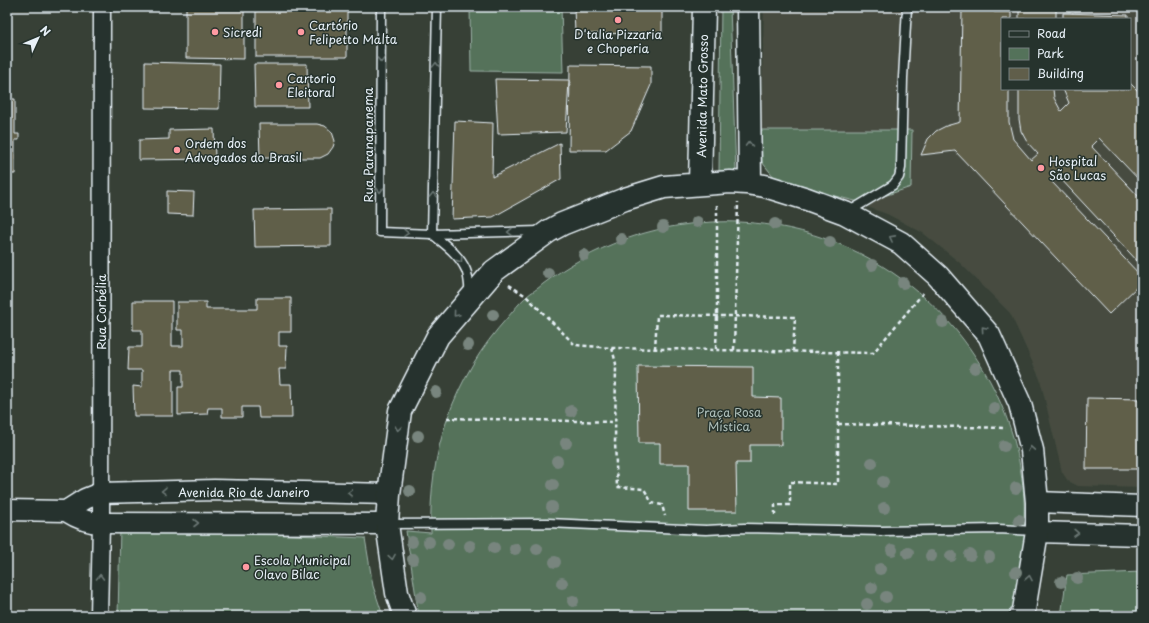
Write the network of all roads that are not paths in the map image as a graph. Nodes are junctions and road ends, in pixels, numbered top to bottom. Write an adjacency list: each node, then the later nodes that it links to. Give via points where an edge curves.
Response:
1 (102, 7): 13 (street, Rua Corbélia)
2 (381, 7): 11 (lane, Rua Paranapanema, one-way to 11, via 380,232)
3 (437, 7): 11 (lane, one-way to 3)
4 (704, 7): 7 (main road, Avenida Mato Grosso)
5 (748, 7): 8 (main road, one-way to 5)
6 (907, 7): 9 (lane, via 900,177 890,187)
7 (708, 183): 8 (main road); 10 (main road, via 664,187 625,199)
8 (744, 183): 9 (main road, via 765,186)
9 (845, 213): 15 (main road, one-way to 9, via 1032,450 1020,404 990,335 938,276 901,243)
10 (549, 231): 11 (lane, Rua Paranapanema, one-way to 11); 12 (main road, via 494,271)
11 (432, 234): 12 (lane, one-way to 12, via 459,258 466,270)
12 (470, 297): 14 (main road, one-way to 14, via 438,336 400,411)
13 (100, 492): 14 (street, Avenida Rio de Janeiro, one-way to 13, via 214,490); 18 (street); 19 (street, Rua Corbélia)
14 (389, 494): 20 (main road)
15 (1037, 502): 16 (street); 21 (main road)
16 (1142, 506)
17 (7, 510): 18 (street)
18 (66, 511): 19 (street, via 91,523)
19 (101, 523): 20 (street, one-way to 20); 23 (street, Rua Corbélia, one-way to 19)
20 (387, 524): 21 (lane, via 548,523 706,530 998,529); 24 (main road, one-way to 24, via 397,593)
21 (1037, 532): 22 (street, one-way to 22); 25 (main road, one-way to 21)
22 (1142, 535)
23 (99, 616)
24 (405, 616)
25 (1021, 616)

